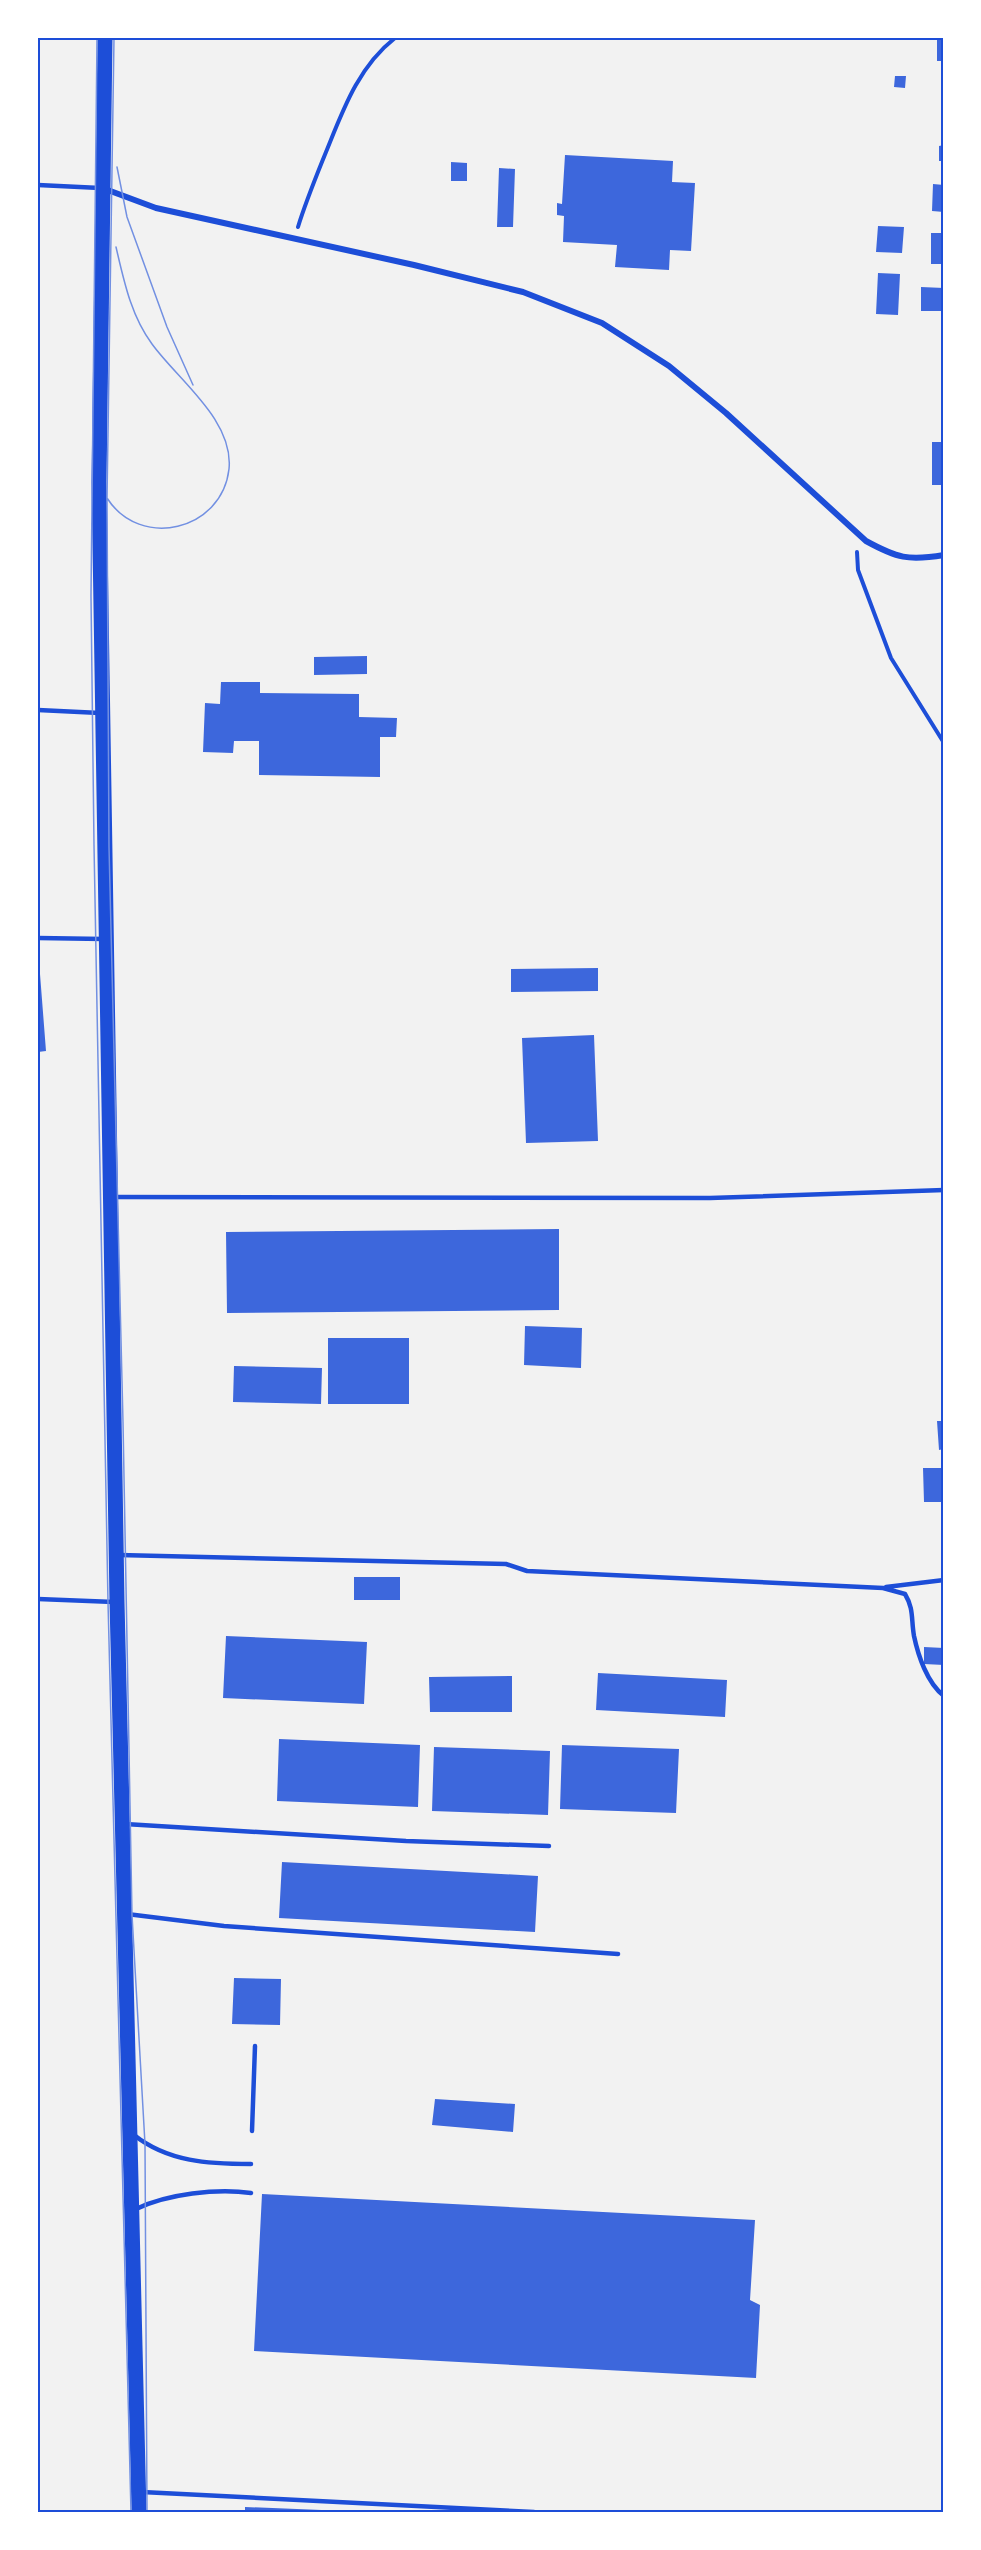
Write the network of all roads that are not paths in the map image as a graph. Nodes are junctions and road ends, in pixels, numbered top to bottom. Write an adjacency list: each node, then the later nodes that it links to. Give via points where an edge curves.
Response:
1 (105, 38): 3 (main road)
2 (38, 185): 3 (lane)
3 (102, 189): 4 (street, via 156,208 523,292 602,323 669,366 726,413 866,541 891,555 918,559); 6 (main road, via 99,439)
4 (944, 555)
5 (38, 710): 6 (lane)
6 (103, 713): 8 (main road)
7 (38, 938): 8 (lane)
8 (106, 939): 10 (main road)
9 (944, 1190): 10 (lane, via 710,1198)
10 (111, 1197): 11 (main road)
11 (116, 1555): 13 (lane, via 506,1564 527,1571); 15 (main road)
12 (944, 1580): 13 (lane)
13 (883, 1588): 16 (lane, via 905,1594 912,1605 914,1635 923,1664 936,1690)
14 (38, 1599): 15 (lane)
15 (117, 1602): 17 (main road)
16 (944, 1696)
17 (123, 1823): 18 (lane); 19 (main road)
18 (549, 1846)
19 (125, 1914): 20 (lane, via 224,1926); 23 (main road)
20 (618, 1954)
21 (255, 2046): 22 (lane)
22 (252, 2131)
23 (132, 2134): 24 (lane, via 161,2152 195,2162); 26 (main road)
24 (250, 2164)
25 (250, 2193): 26 (lane, via 225,2189 160,2199)
26 (133, 2210): 27 (main road)
27 (139, 2492): 28 (main road); 29 (lane)
28 (139, 2512)
29 (534, 2512)

